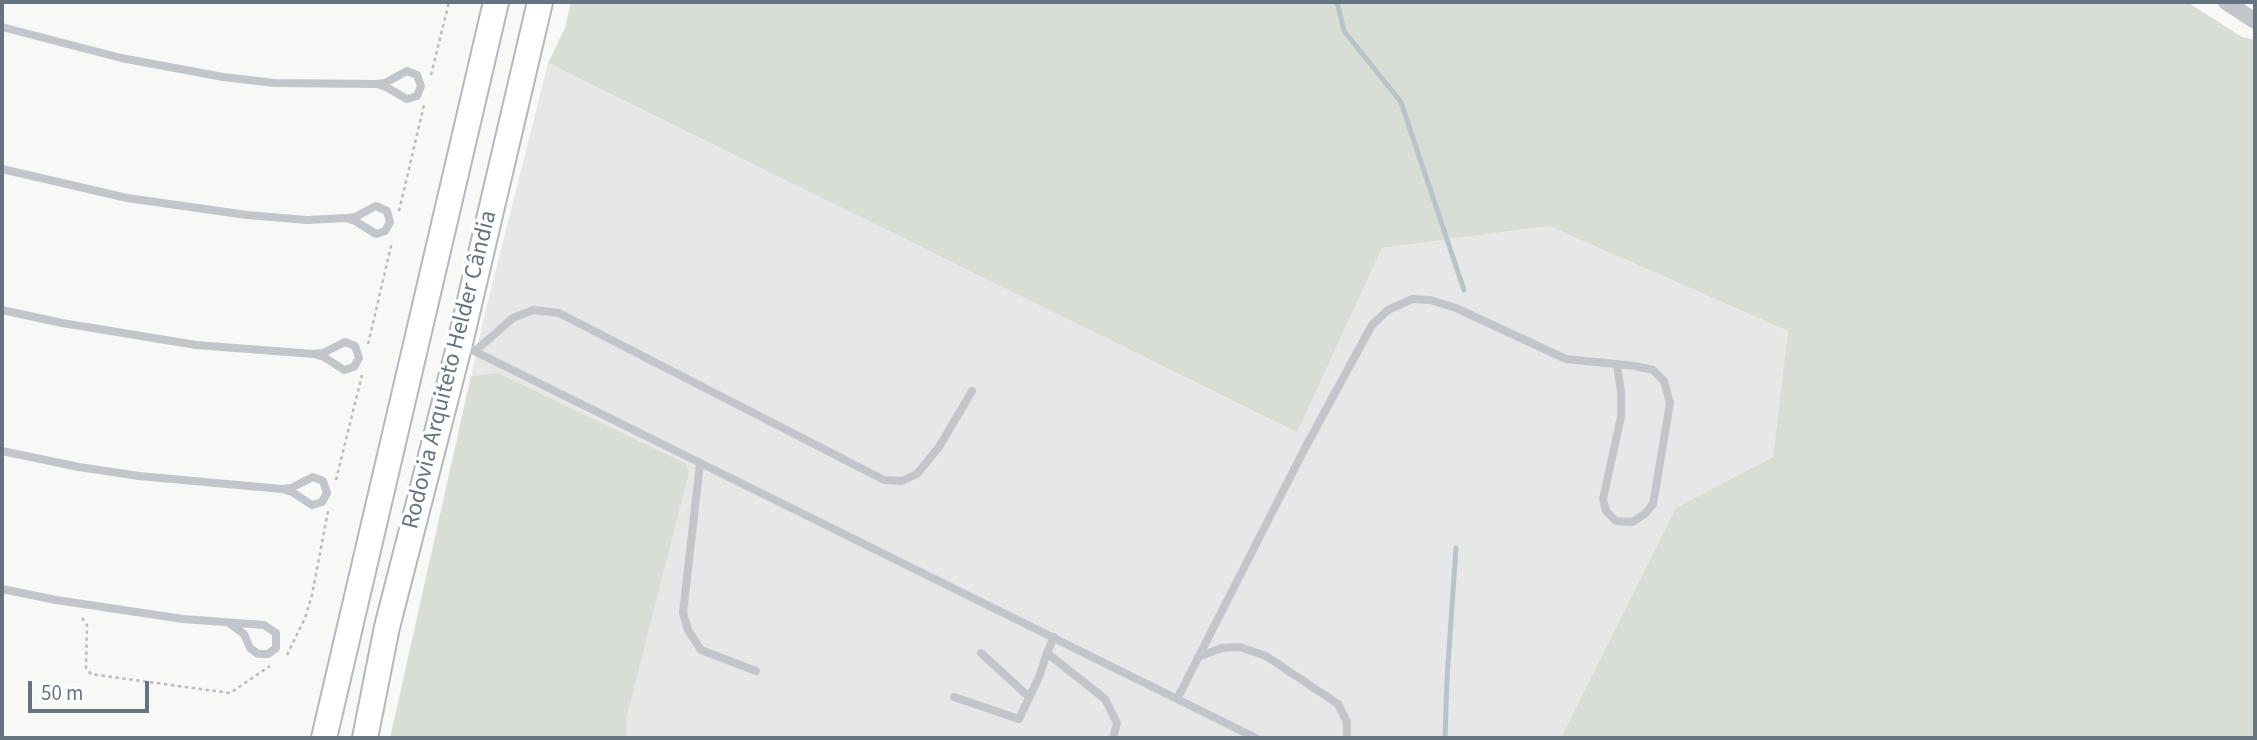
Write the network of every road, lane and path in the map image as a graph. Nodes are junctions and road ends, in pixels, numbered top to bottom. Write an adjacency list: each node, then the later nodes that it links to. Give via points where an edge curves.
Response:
1 (449, 2): 7 (path)
2 (496, 2): 39 (main road, Rodovia Arquiteto Helder Cândia)
3 (540, 2): 16 (main road, Rodovia Arquiteto Helder Cândia)
4 (2227, 2): 5 (street)
5 (2255, 21)
6 (2, 27): 8 (lane, via 210,75 275,83)
7 (430, 80)
8 (377, 84): 8 (lane, via 407,71 417,75 421,86 416,96 407,99)
9 (427, 93): 11 (path)
10 (2, 169): 12 (lane, via 187,208 307,220)
11 (399, 211)
12 (346, 218): 12 (lane, via 376,206 387,211 390,222 385,231 376,234)
13 (393, 238): 15 (path)
14 (2, 310): 17 (lane, via 196,345)
15 (368, 344)
16 (467, 347): 20 (lane, via 533,310 559,313 884,480 902,481 918,474); 22 (lane); 40 (main road, Rodovia Arquiteto Helder Cândia, via 387,627)
17 (314, 354): 17 (lane, via 345,342 355,346 359,358 354,367 344,370)
18 (1617, 365): 18 (lane, via 1653,370 1664,382 1670,403 1653,504 1632,522 1616,521 1606,511 1603,499 1621,417); 32 (lane, via 1566,359 1430,300 1412,299 1388,310 1372,325)
19 (364, 367): 24 (path)
20 (972, 391)
21 (2, 451): 23 (lane, via 139,476)
22 (701, 463): 29 (lane); 35 (lane, via 683,613 701,650)
23 (282, 489): 23 (lane, via 313,477 323,481 327,493 322,502 312,505)
24 (333, 490)
25 (330, 503): 33 (path, via 305,618 291,649)
26 (2, 589): 28 (lane)
27 (79, 615): 34 (path, via 88,625 86,668 97,676 230,693)
28 (229, 623): 28 (lane, via 269,626 276,633 276,648 258,654)
29 (1054, 637): 31 (lane); 38 (lane)
30 (981, 653): 37 (lane)
31 (1047, 653): 37 (lane); 41 (lane, via 1105,699 1117,723)
32 (1198, 656): 38 (lane); 43 (lane, via 1240,646 1266,656 1338,704 1348,722)
33 (280, 660)
34 (272, 665)
35 (756, 671)
36 (954, 697): 37 (lane, via 1019,719)
37 (1028, 697)
38 (1177, 699): 42 (lane)
39 (324, 738)
40 (365, 738)
41 (1113, 738)
42 (1256, 738)
43 (1347, 738)

